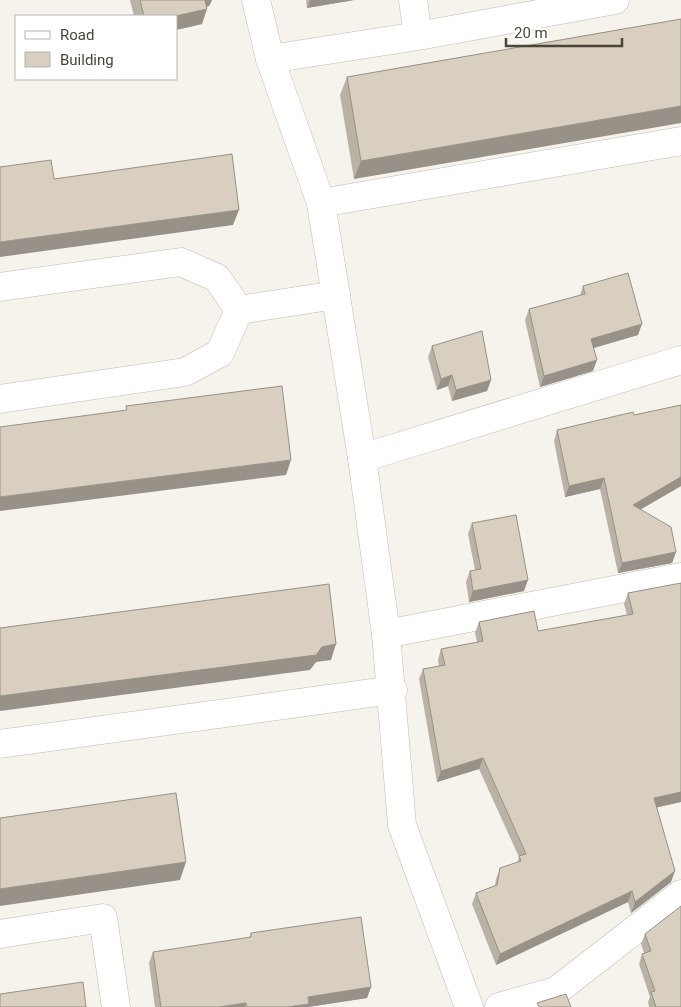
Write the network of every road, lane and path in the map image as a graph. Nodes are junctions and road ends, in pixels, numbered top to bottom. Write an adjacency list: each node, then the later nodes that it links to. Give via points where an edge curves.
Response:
1 (256, 0): 5 (street)
2 (412, 0): 4 (street)
3 (616, 0): 4 (street)
4 (418, 36): 5 (street)
5 (270, 59): 7 (street)
6 (681, 141): 7 (street)
7 (321, 203): 9 (street)
8 (0, 287): 10 (street, via 181,262 217,278)
9 (336, 295): 10 (street); 13 (street)
10 (239, 310): 12 (street, via 220,353 185,372)
11 (681, 360): 13 (street)
12 (0, 400)
13 (362, 458): 15 (street)
14 (681, 577): 15 (street)
15 (386, 634): 16 (street)
16 (392, 690): 17 (street); 21 (street, via 402,825)
17 (0, 744)
18 (681, 894): 22 (street, via 556,991)
19 (0, 934): 20 (street, via 103,918)
20 (116, 1007)
21 (469, 1007)
22 (499, 1007)

